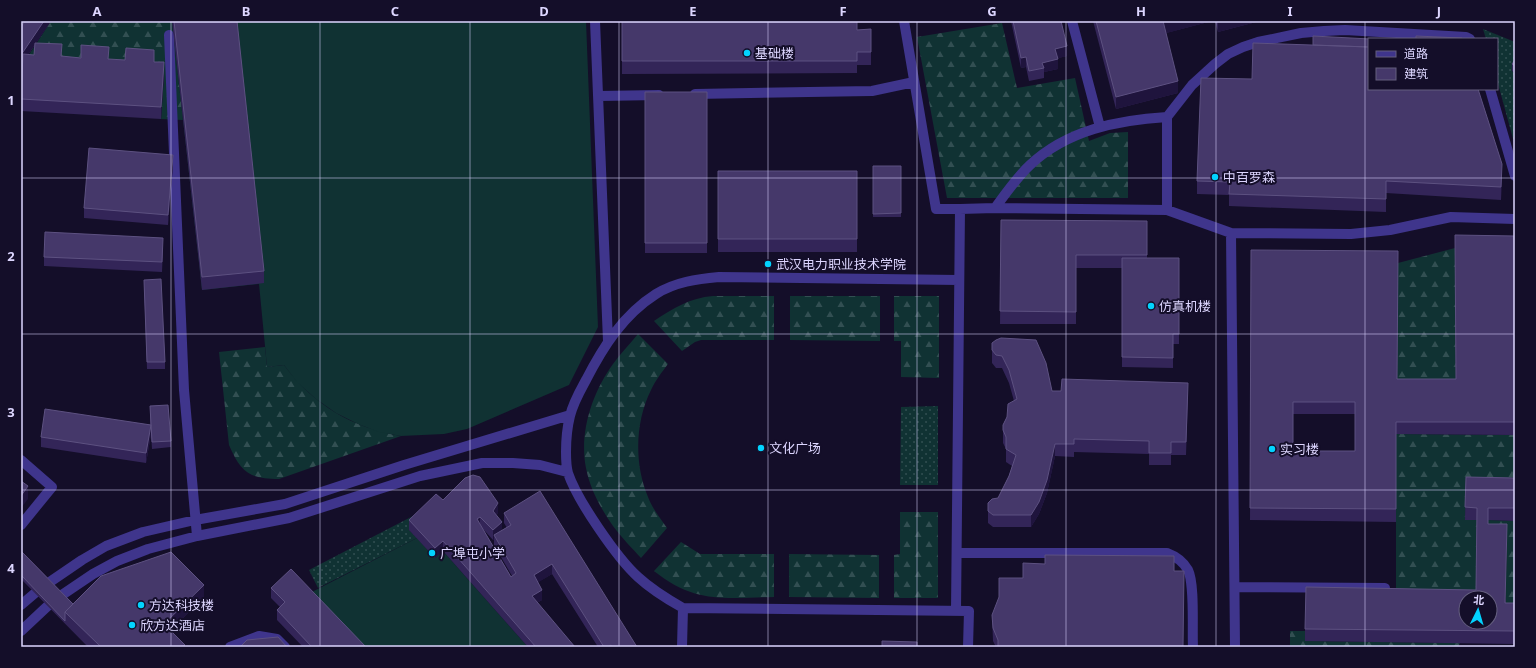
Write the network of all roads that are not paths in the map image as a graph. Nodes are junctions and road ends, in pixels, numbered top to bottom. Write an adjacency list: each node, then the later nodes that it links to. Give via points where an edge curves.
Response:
1 (595, 21): 11 (street)
2 (904, 21): 7 (street)
3 (1072, 21): 13 (street)
4 (1345, 26): 6 (street); 12 (street, via 1280,37 1228,54 1192,85)
5 (169, 35): 25 (street, via 184,390)
6 (1468, 38)
7 (914, 82): 10 (street, via 872,91); 16 (street, via 936,209)
8 (1490, 90): 14 (street)
9 (670, 94): 11 (street)
10 (686, 94)
11 (599, 96): 21 (street)
12 (1167, 117): 13 (street); 17 (street)
13 (1100, 127): 15 (street, via 1059,144 1037,158)
14 (1515, 176)
15 (995, 208): 16 (street); 17 (street)
16 (960, 209): 20 (street)
17 (1167, 210): 19 (street)
18 (1515, 219): 19 (street, via 1451,217 1390,230 1350,234)
19 (1231, 233): 29 (street)
20 (959, 280): 21 (street, via 699,279 672,286 655,294 624,321); 28 (street)
21 (608, 341): 22 (street)
22 (570, 415): 24 (street, via 567,430); 25 (street, via 285,504)
23 (21, 460): 26 (street, via 52,487)
24 (567, 472): 27 (street, via 540,465 482,463 420,476 289,518); 32 (street, via 596,524 637,576 657,593)
25 (195, 520): 27 (street); 31 (street, via 143,532 106,546 41,588)
26 (21, 525)
27 (197, 536): 34 (street, via 117,560 52,601)
28 (957, 553): 33 (street); 39 (street, via 1167,553 1183,564 1190,575)
29 (1235, 587): 30 (street); 40 (street)
30 (1385, 588)
31 (21, 605)
32 (683, 608): 33 (street); 37 (street)
33 (956, 611): 38 (street, via 969,611)
34 (21, 631)
35 (230, 647): 36 (street, via 259,636 277,638)
36 (285, 647)
37 (682, 647)
38 (968, 647)
39 (1193, 647)
40 (1235, 647)

